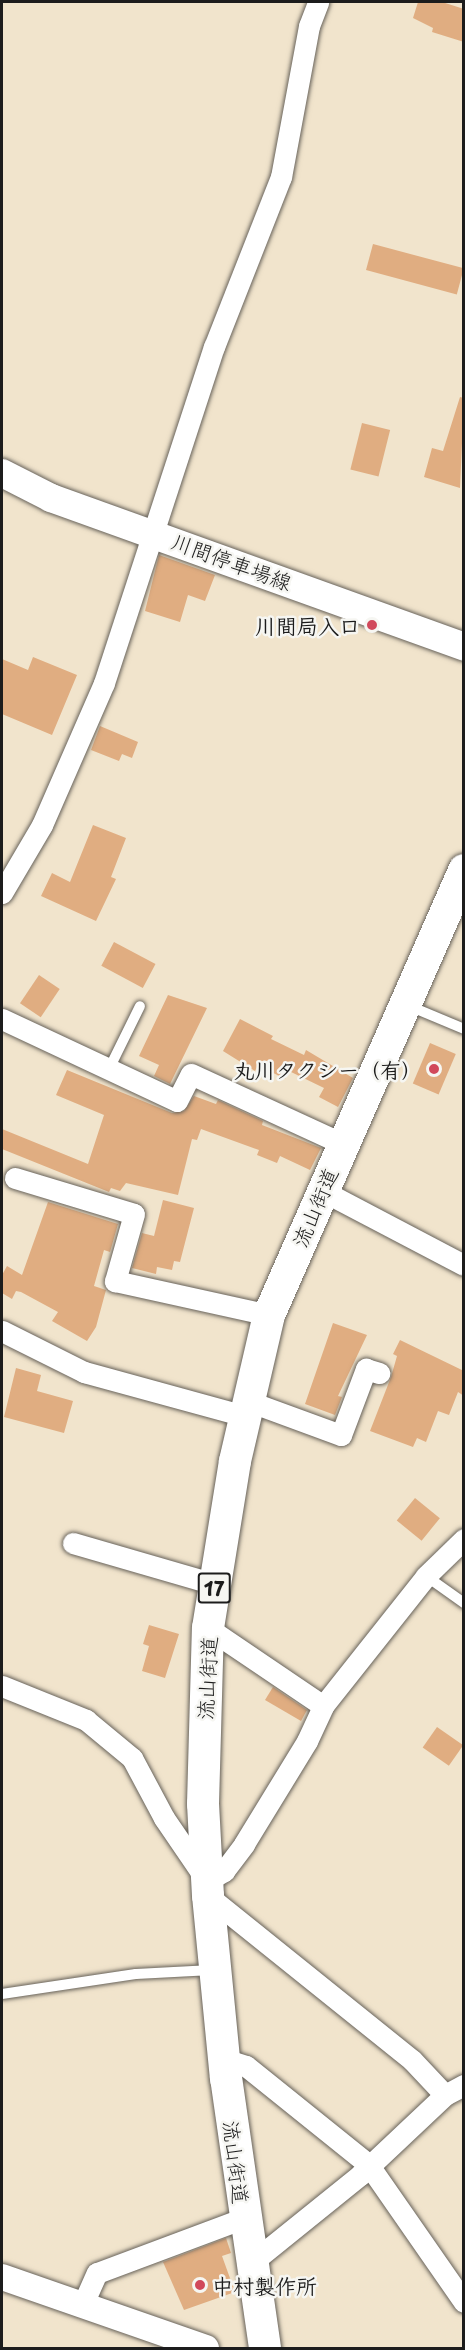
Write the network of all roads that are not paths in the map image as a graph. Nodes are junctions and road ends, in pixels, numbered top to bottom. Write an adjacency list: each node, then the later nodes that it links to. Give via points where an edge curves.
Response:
1 (318, 2): 3 (street, via 309,26 281,177 214,347)
2 (2, 473): 3 (main road, 川間停車場線, via 51,498)
3 (155, 533): 4 (main road, 川間停車場線); 6 (street, via 75,757 42,825)
4 (464, 647)
5 (464, 870): 7 (main road, 流山街道 / 17)
6 (2, 893)
7 (404, 1004): 10 (lane); 12 (main road, 流山街道 / 17)
8 (140, 1006): 11 (lane)
9 (2, 1019): 11 (street)
10 (464, 1029)
11 (109, 1069): 12 (street, via 177,1101 191,1074)
12 (341, 1143): 14 (main road, 流山街道 / 17)
13 (15, 1178): 16 (street, via 134,1214 115,1281)
14 (321, 1190): 15 (street); 16 (main road, 流山街道 / 17)
15 (464, 1265)
16 (269, 1315): 19 (main road, 流山街道 / 17)
17 (2, 1331): 19 (street, via 84,1372)
18 (379, 1373): 19 (street, via 366,1369 341,1435)
19 (246, 1408): 23 (main road, 流山街道 / 17)
20 (464, 1539): 22 (street)
21 (73, 1543): 23 (street)
22 (426, 1576): 24 (lane); 27 (street)
23 (214, 1584): 25 (main road, 流山街道 / 17)
24 (464, 1603)
25 (208, 1629): 27 (street); 28 (main road, 流山街道 / 17, via 203,1804)
26 (2, 1686): 28 (street, via 86,1720 132,1758)
27 (323, 1706): 28 (street, via 307,1741 244,1844)
28 (208, 1889): 29 (main road, 流山街道 / 17); 32 (street)
29 (214, 1970): 30 (lane, via 136,1974); 31 (main road, 流山街道 / 17)
30 (2, 1994)
31 (224, 2059): 33 (street, via 246,2066); 34 (main road, 流山街道 / 17)
32 (454, 2090): 33 (street)
33 (368, 2164): 35 (street); 37 (street)
34 (244, 2218): 35 (main road, 流山街道 / 17); 38 (street, via 97,2273)
35 (251, 2263): 40 (main road, 流山街道 / 17)
36 (2, 2277): 38 (street)
37 (464, 2302)
38 (82, 2306): 39 (street)
39 (206, 2349)
40 (265, 2349)

